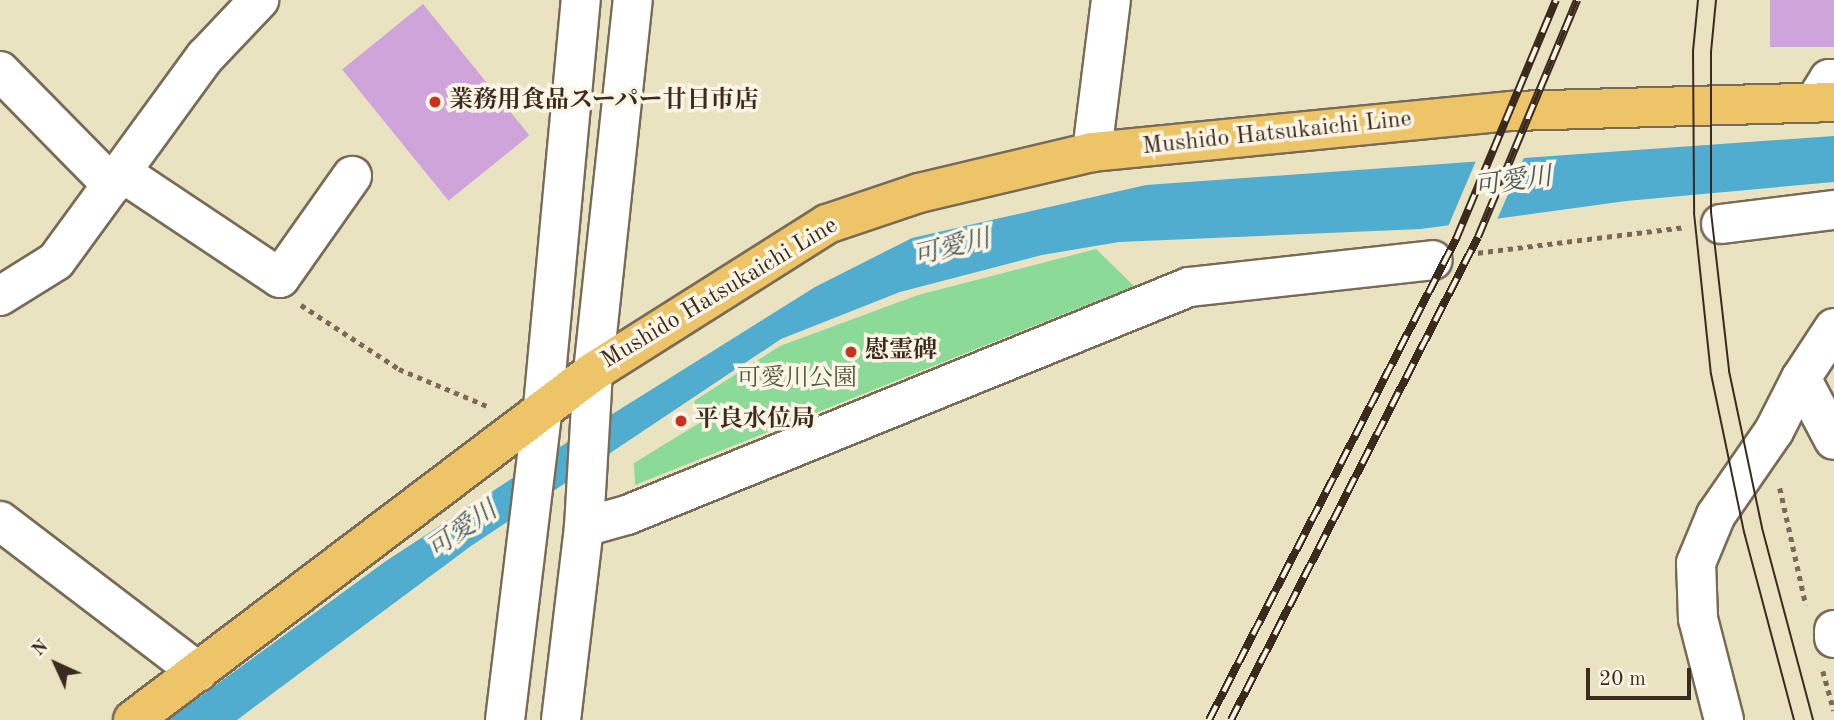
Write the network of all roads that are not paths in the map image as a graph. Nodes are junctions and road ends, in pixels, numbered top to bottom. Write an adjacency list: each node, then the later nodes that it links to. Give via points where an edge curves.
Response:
1 (259, 0): 9 (street, via 205,57)
2 (581, 0): 17 (street)
3 (633, 0): 15 (street)
4 (1111, 0): 7 (street)
5 (0, 71): 9 (street)
6 (1827, 95): 7 (main road, Mushido Hatsukaichi Line, via 1513,111)
7 (1092, 152): 15 (main road, Mushido Hatsukaichi Line, via 919,193 827,224)
8 (352, 176): 9 (street, via 280,278)
9 (117, 178): 13 (street, via 56,261)
10 (1834, 210): 11 (street)
11 (1704, 225)
12 (1433, 260): 20 (street, via 1189,287 627,515)
13 (0, 296)
14 (1834, 328): 16 (street)
15 (593, 372): 17 (main road, Mushido Hatsukaichi Line); 20 (street)
16 (1801, 378): 18 (street); 25 (street, via 1774,431 1716,515 1696,563 1698,620)
17 (543, 407): 21 (main road, Mushido Hatsukaichi Line); 23 (street)
18 (1834, 440)
19 (0, 521): 21 (street)
20 (585, 522): 24 (street)
21 (198, 672): 22 (main road, Mushido Hatsukaichi Line)
22 (133, 720)
23 (505, 720)
24 (561, 720)
25 (1724, 720)

